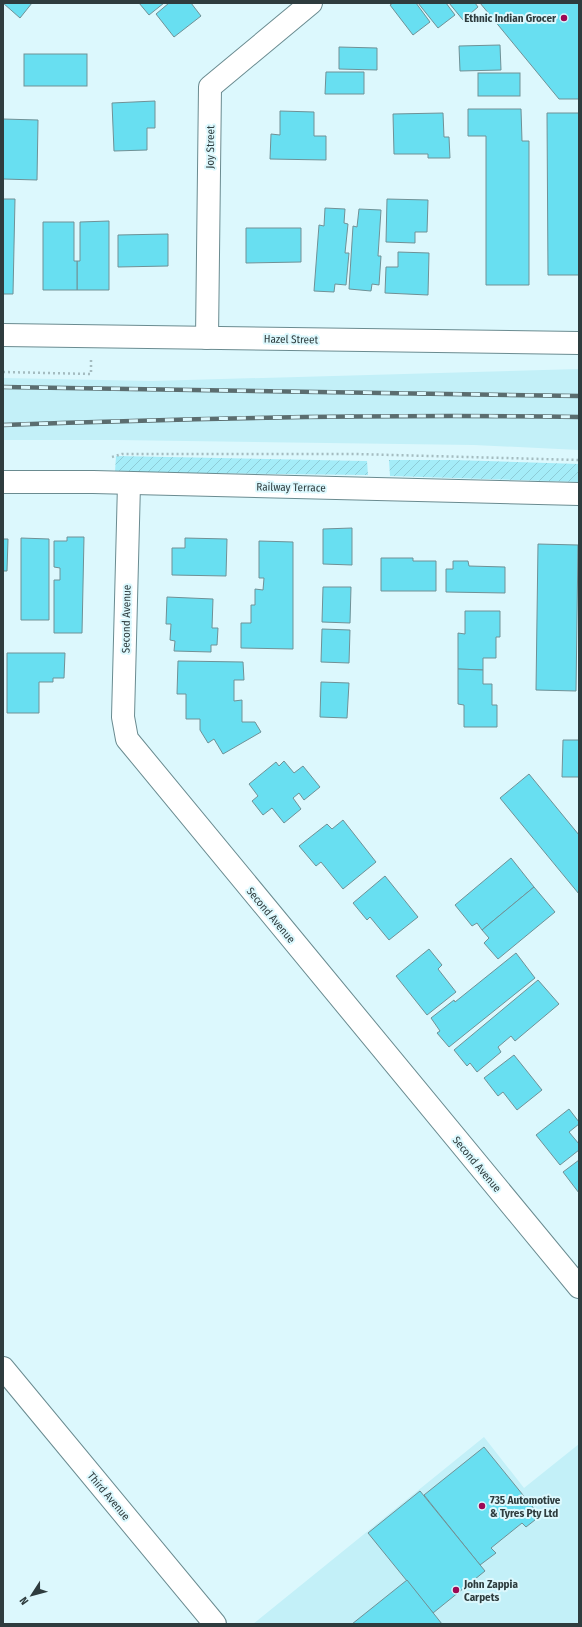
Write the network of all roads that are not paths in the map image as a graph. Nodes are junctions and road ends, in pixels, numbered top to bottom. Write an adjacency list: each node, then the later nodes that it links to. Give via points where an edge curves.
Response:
1 (311, 3): 3 (street, Joy Street, via 210,87)
2 (3, 335): 3 (street, Hazel Street)
3 (207, 338): 4 (street, Hazel Street)
4 (579, 343)
5 (3, 482): 6 (street, Railway Terrace)
6 (129, 484): 7 (street, Railway Terrace); 8 (street, Second Avenue, via 123,717 127,739)
7 (579, 494)
8 (579, 1287)
9 (3, 1368): 10 (street, Third Avenue)
10 (215, 1624)

